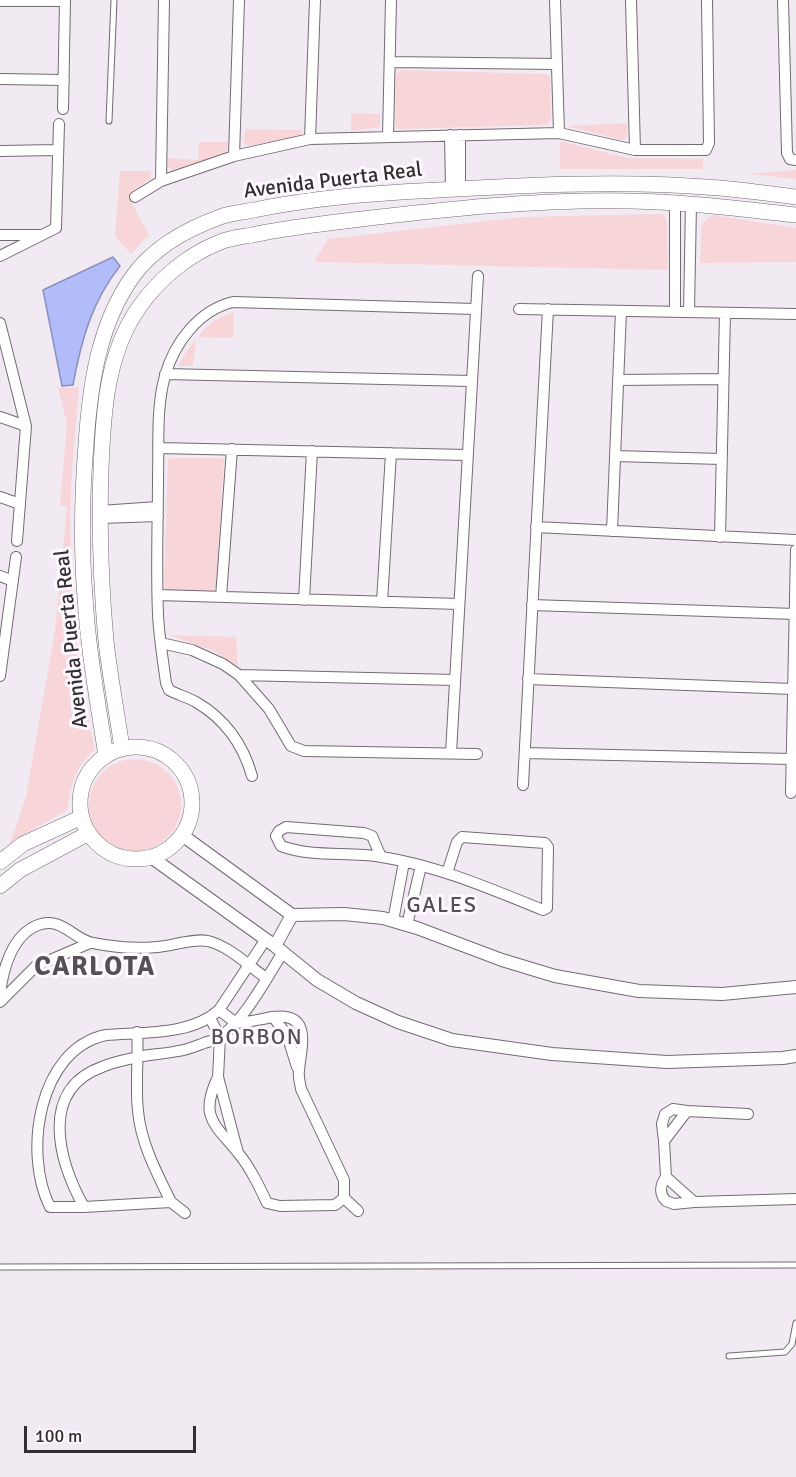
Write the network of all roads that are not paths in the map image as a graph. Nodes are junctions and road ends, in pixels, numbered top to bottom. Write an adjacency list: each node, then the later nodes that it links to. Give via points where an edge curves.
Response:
1 (114, 0): 17 (lane)
2 (164, 0): 28 (street)
3 (239, 0): 26 (street)
4 (315, 0): 22 (street)
5 (391, 0): 12 (street)
6 (555, 0): 13 (street)
7 (631, 0): 24 (street)
8 (707, 0): 24 (street, via 708,148)
9 (783, 0): 27 (street, via 787,153)
10 (0, 1): 11 (street)
11 (65, 1): 15 (street)
12 (390, 62): 13 (street); 21 (street)
13 (557, 64): 19 (street)
14 (0, 79): 15 (street)
15 (64, 80): 16 (street)
16 (63, 109)
17 (109, 121)
18 (59, 124): 23 (street)
19 (560, 133): 20 (street); 24 (street)
20 (455, 135): 21 (street); 29 (street)
21 (388, 137): 22 (street)
22 (310, 139): 26 (street)
23 (57, 150): 25 (street); 40 (street, via 56,228)
24 (635, 150)
25 (0, 151)
26 (234, 156): 28 (street)
27 (796, 160)
28 (160, 181): 30 (street)
29 (456, 189): 31 (main road, Avenida Puerta Real, via 633,185 718,188); 33 (main road, Avenida Puerta Real)
30 (135, 197)
31 (796, 197)
32 (675, 202): 34 (main road, Avenida Puerta Real); 36 (main road, Avenida Puerta Real, via 466,207); 37 (street)
33 (280, 204): 36 (main road); 95 (main road, Avenida Puerta Real, via 222,216 181,234 133,276 103,335 88,411 83,550 88,638)
34 (691, 204): 35 (main road, Avenida Puerta Real); 38 (street)
35 (796, 215)
36 (283, 229): 68 (main road, Avenida Puerta Real, via 220,242 191,257 139,307 120,346 104,410)
37 (676, 230): 38 (street); 47 (street)
38 (691, 231): 48 (street)
39 (0, 235): 40 (street)
40 (44, 235): 41 (street)
41 (0, 256)
42 (478, 276): 43 (street)
43 (475, 309): 52 (street, via 234,302 200,319 174,352); 55 (street)
44 (519, 309): 45 (street)
45 (548, 309): 46 (street); 69 (street)
46 (621, 311): 47 (street); 54 (street)
47 (675, 312): 48 (street)
48 (689, 312): 49 (street)
49 (725, 313): 50 (street); 53 (street)
50 (796, 314)
51 (1, 329): 57 (street)
52 (165, 374): 55 (street); 58 (street)
53 (723, 379): 54 (street); 64 (street)
54 (618, 380): 63 (street)
55 (471, 381): 62 (street)
56 (0, 417): 57 (street)
57 (26, 426): 66 (street)
58 (159, 448): 59 (street); 67 (street)
59 (232, 449): 60 (street); 79 (street)
60 (312, 451): 61 (street); 80 (street)
61 (391, 453): 62 (street); 81 (street)
62 (467, 455): 82 (street)
63 (615, 456): 64 (street); 70 (street)
64 (721, 459): 71 (street)
65 (0, 497): 66 (street)
66 (20, 504): 73 (street)
67 (158, 511): 68 (street); 78 (street)
68 (100, 514): 91 (main road, Avenida Puerta Real, via 106,642)
69 (536, 527): 70 (street); 83 (street)
70 (612, 531): 71 (street)
71 (720, 537): 72 (street)
72 (796, 540)
73 (17, 541)
74 (796, 550): 84 (street)
75 (16, 557): 77 (street)
76 (0, 576): 77 (street)
77 (13, 581): 87 (street)
78 (158, 595): 79 (street); 85 (street)
79 (221, 597): 80 (street)
80 (304, 600): 81 (street)
81 (382, 602): 82 (street)
82 (459, 604): 88 (street)
83 (532, 604): 84 (street); 89 (street)
84 (795, 614): 90 (street)
85 (161, 643): 86 (street, via 192,650); 97 (street, via 170,690 196,702 231,731 248,760)
86 (239, 675): 88 (street); 92 (street, via 269,709 291,746 300,751)
87 (0, 676)
88 (455, 680): 92 (street)
89 (528, 680): 90 (street); 93 (street)
90 (793, 689): 96 (street)
91 (122, 748): 95 (main road); 102 (main road, via 151,749 176,763 187,779 192,798 190,818)
92 (451, 753): 94 (street)
93 (525, 753): 96 (street); 98 (street)
94 (477, 754)
95 (106, 756): 100 (main road, via 84,782 80,799)
96 (791, 759): 99 (street)
97 (252, 776)
98 (523, 785)
99 (790, 793)
100 (82, 817): 101 (main road); 105 (main road, via 23,844)
101 (89, 833): 103 (main road, via 116,855); 109 (main road, via 20,870)
102 (182, 835): 103 (main road, via 168,849); 110 (street)
103 (151, 857): 114 (street)
104 (381, 857): 104 (street, via 369,834 286,827 276,836 281,846 302,851); 106 (street)
105 (0, 862)
106 (404, 862): 107 (street); 111 (street)
107 (421, 866): 108 (street); 112 (street)
108 (447, 873): 108 (street, via 543,910 548,908 545,843 462,837)
109 (0, 886)
110 (292, 915): 111 (street, via 344,914); 114 (street)
111 (393, 921): 112 (street)
112 (407, 925): 117 (street, via 555,976 639,991 722,994)
113 (90, 943): 115 (street, via 156,948 209,941); 118 (street, via 53,923 34,926 7,961); 119 (street, via 36,966)
114 (275, 946): 115 (street); 116 (street); 124 (street, via 317,980 356,1003 398,1023 452,1040 552,1054 667,1062)
115 (249, 966): 116 (street); 120 (street)
116 (266, 978): 121 (street)
117 (796, 987)
118 (0, 994)
119 (0, 1002)
120 (214, 1014): 121 (street); 122 (street, via 182,1028); 123 (street)
121 (237, 1023): 123 (street); 135 (street, via 273,1017 295,1021 302,1031 298,1073 302,1089 344,1180)
122 (137, 1032): 125 (street); 128 (street, via 106,1035 82,1043 60,1066)
123 (220, 1037): 125 (street, via 181,1051); 126 (street)
124 (796, 1056)
125 (139, 1057): 129 (street, via 101,1067 78,1081); 136 (street, via 142,1137)
126 (218, 1077): 132 (street); 132 (street, via 211,1091 212,1120)
127 (687, 1111): 130 (street); 131 (street); 131 (street, via 671,1110 665,1114)
128 (40, 1113): 129 (street); 138 (street, via 39,1167 49,1205)
129 (59, 1114): 138 (street, via 62,1153)
130 (748, 1114)
131 (664, 1141): 133 (street)
132 (238, 1153): 135 (street, via 271,1205 335,1205)
133 (666, 1177): 137 (street); 137 (street, via 661,1193 666,1201)
134 (794, 1196): 137 (street)
135 (344, 1198): 139 (street)
136 (171, 1202): 138 (street); 140 (street)
137 (694, 1202)
138 (84, 1207)
139 (358, 1210)
140 (185, 1213)
141 (796, 1265): 142 (lane)
142 (0, 1267)
143 (796, 1323): 144 (lane, via 792,1344 785,1352)
144 (729, 1356)

